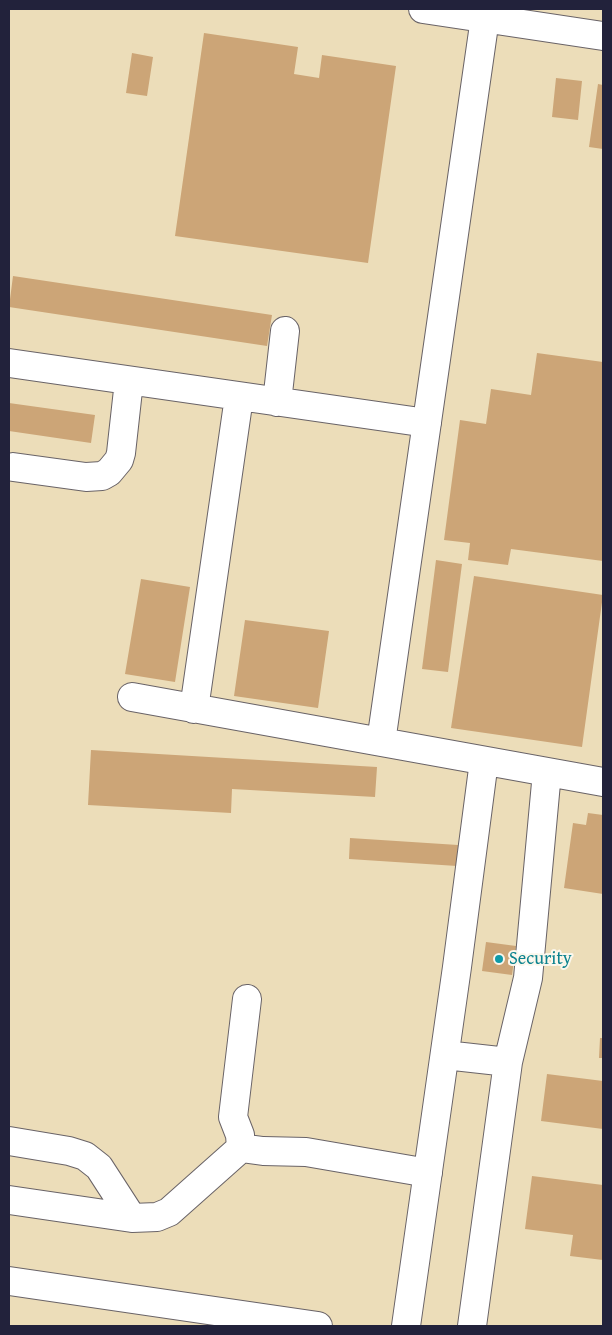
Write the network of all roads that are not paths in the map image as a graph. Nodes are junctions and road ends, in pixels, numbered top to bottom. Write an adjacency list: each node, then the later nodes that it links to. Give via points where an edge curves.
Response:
1 (423, 9): 2 (lane)
2 (485, 18): 3 (lane); 9 (lane)
3 (603, 36)
4 (285, 331): 8 (lane)
5 (9, 364): 6 (lane)
6 (129, 381): 7 (lane); 10 (lane, via 121,453 109,472 86,477)
7 (239, 396): 8 (lane); 12 (lane)
8 (277, 402): 9 (lane)
9 (427, 423): 13 (lane)
10 (13, 467)
11 (132, 697): 12 (lane)
12 (194, 709): 13 (lane)
13 (380, 742): 14 (lane)
14 (484, 761): 15 (lane); 18 (lane)
15 (546, 772): 16 (lane); 19 (lane, via 528,978)
16 (603, 782)
17 (248, 999): 21 (lane, via 233,1117)
18 (445, 1054): 19 (lane); 22 (lane)
19 (508, 1062): 28 (lane)
20 (9, 1141): 24 (lane, via 85,1156 99,1167)
21 (241, 1148): 22 (lane, via 306,1152); 24 (lane, via 169,1212 157,1217)
22 (428, 1173): 27 (lane)
23 (9, 1200): 24 (lane)
24 (132, 1218)
25 (9, 1281): 26 (lane)
26 (318, 1326)
27 (406, 1326)
28 (472, 1326)

